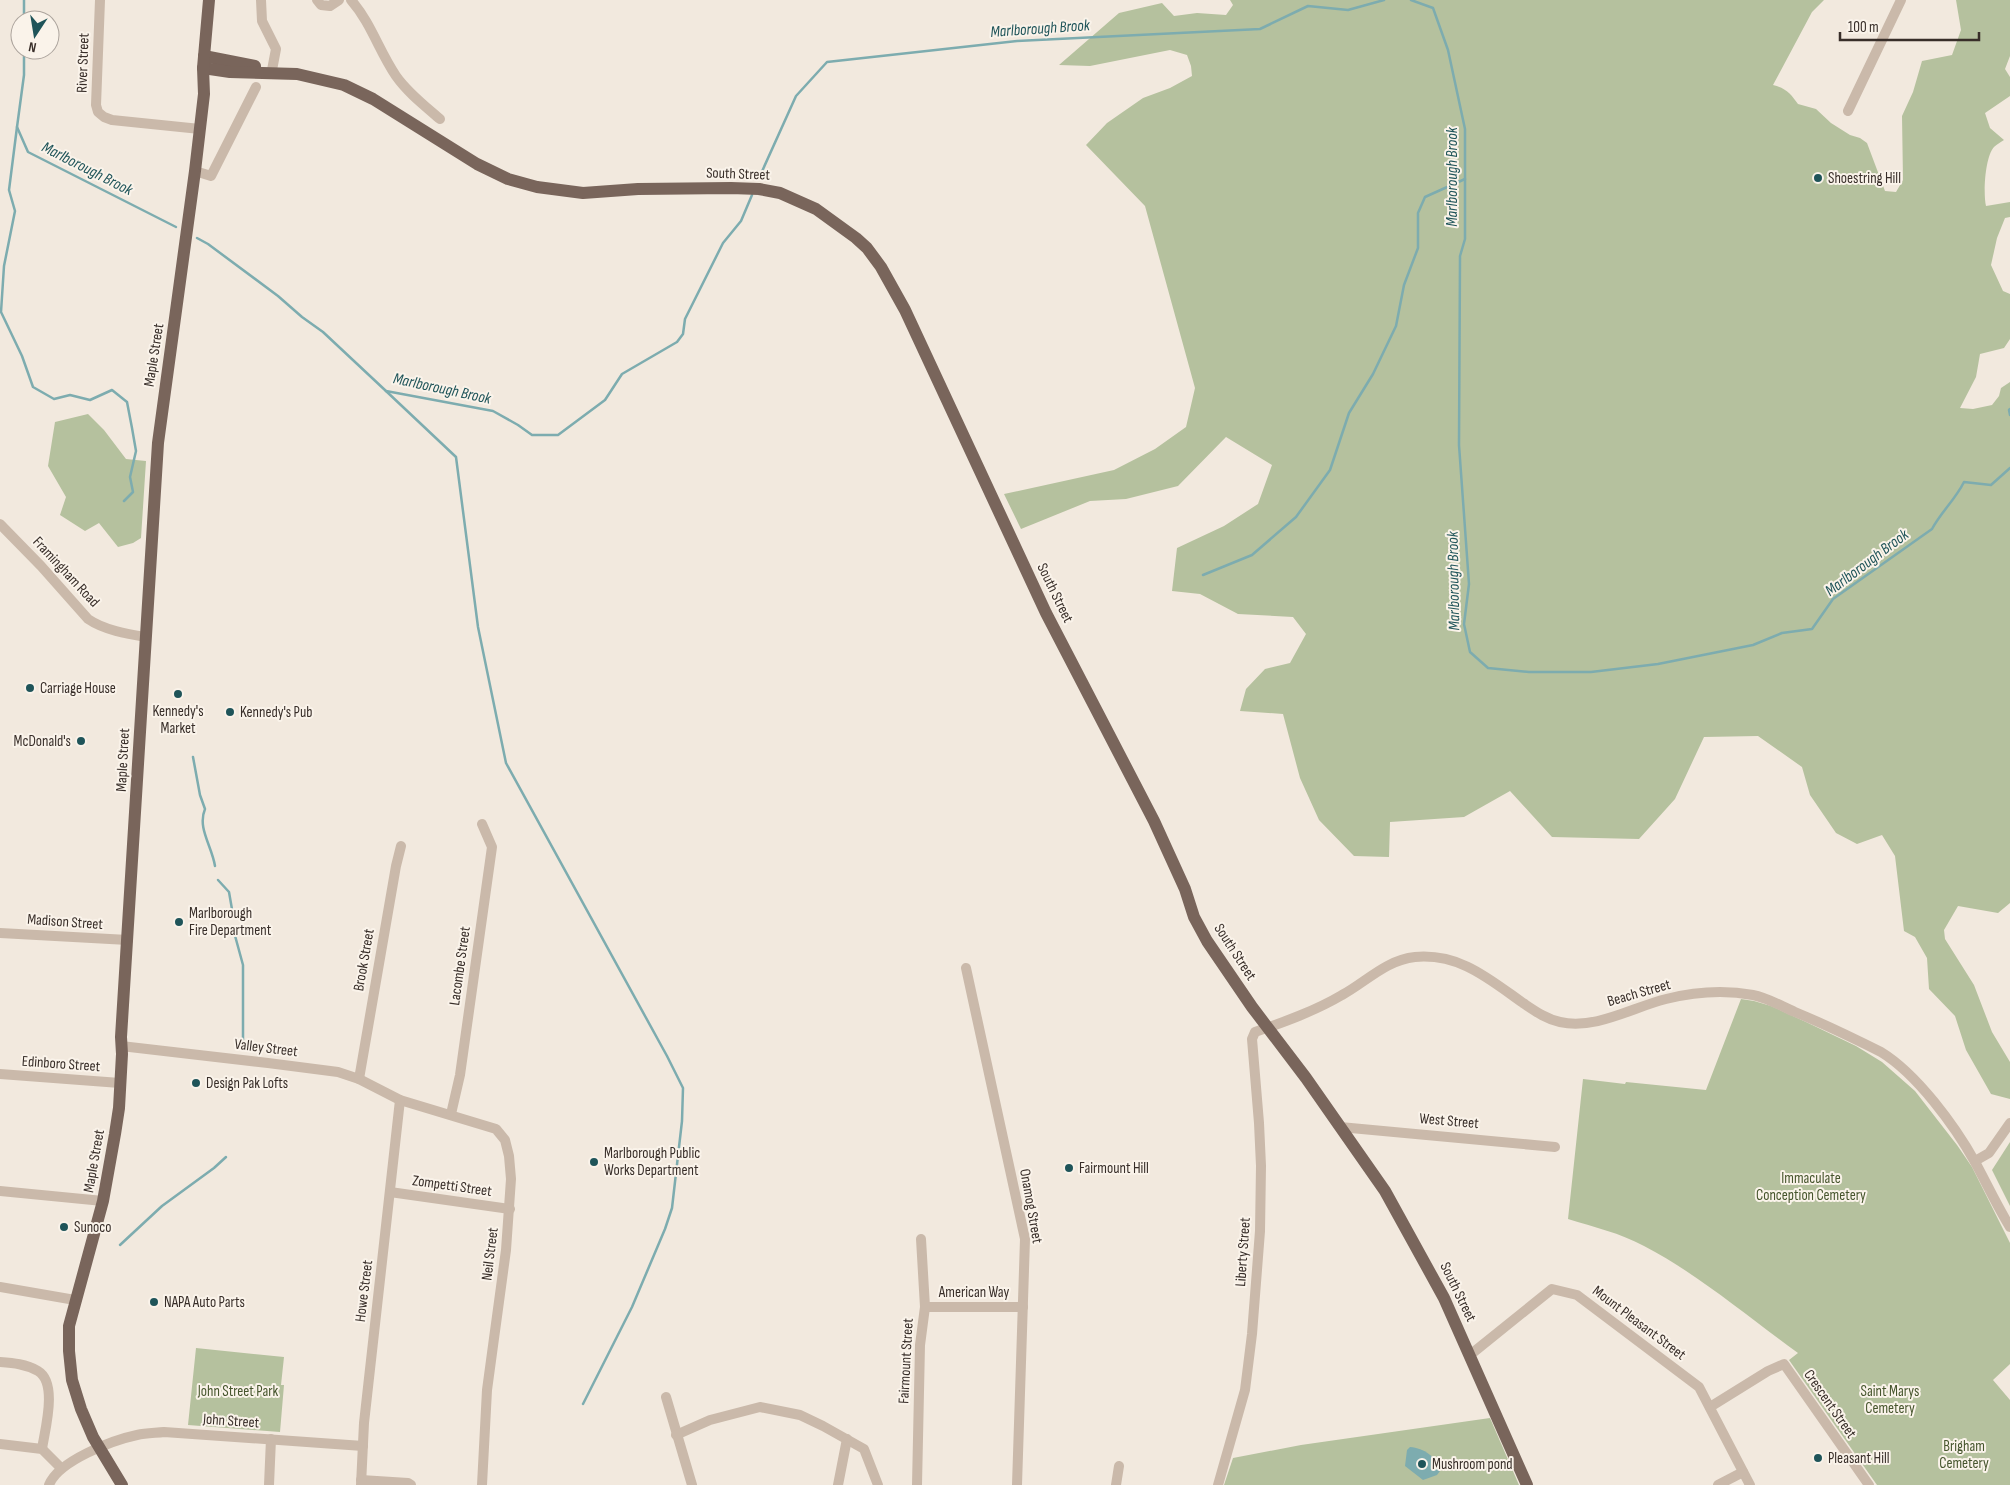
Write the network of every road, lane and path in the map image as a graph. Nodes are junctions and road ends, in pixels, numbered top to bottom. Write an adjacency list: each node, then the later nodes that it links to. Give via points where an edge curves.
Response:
1 (100, 0): 17 (street, River Street, via 98,112 121,122)
2 (209, 0): 8 (main road, Maple Street)
3 (261, 0): 11 (street, via 262,21 276,49)
4 (317, 0): 5 (street, via 320,5 330,6)
5 (339, 0)
6 (351, 0): 16 (street, via 367,20 396,77)
7 (1902, 0): 15 (street)
8 (206, 27): 9 (main road, Maple Street); 10 (main road)
9 (204, 62): 10 (main road, South Street); 14 (main road, Maple Street)
10 (227, 66): 11 (main road, South Street); 12 (main road, South Street); 14 (main road, via 209,82)
11 (272, 70): 12 (main road, South Street)
12 (291, 74): 26 (main road, South Street, via 325,80 363,93 477,164 522,183 551,190 583,192 773,190 816,209 867,248 905,310 1046,613 1154,822 1194,916 1221,963)
13 (256, 87): 18 (street, via 211,176)
14 (204, 94): 17 (main road, Maple Street)
15 (1848, 111)
16 (440, 119)
17 (200, 129): 18 (main road, Maple Street)
18 (195, 171): 20 (main road, Maple Street, via 158,436)
19 (0, 524): 20 (street, Framingham Road, via 94,624)
20 (146, 637): 24 (main road, Maple Street)
21 (482, 824): 32 (street, Lacombe Street, via 492,847)
22 (401, 846): 29 (street, Brook Street)
23 (0, 933): 24 (street, Madison Street)
24 (128, 940): 27 (main road, Maple Street)
25 (966, 968): 46 (street, Onamog Street, via 1024,1240)
26 (1268, 1028): 34 (main road, South Street); 36 (street, Beach Street, via 1330,1002 1392,963 1414,957 1445,959 1470,966 1540,1014 1567,1023 1597,1020 1674,997 1718,992 1754,995 1778,1003 1895,1060 1930,1098); 73 (street, Liberty Street, via 1255,1032 1252,1039 1261,1166 1252,1334 1245,1390)
27 (121, 1046): 29 (street, Valley Street, via 268,1062); 30 (main road, Maple Street)
28 (0, 1074): 30 (street, Edinboro Street)
29 (359, 1078): 31 (street, Valley Street)
30 (120, 1083): 39 (main road, Maple Street, via 119,1108)
31 (400, 1100): 32 (street, Neil Street); 38 (street, Howe Street)
32 (451, 1114): 40 (street, Neil Street, via 496,1129 505,1140 511,1179)
33 (2010, 1122): 36 (street, via 1989,1153)
34 (1340, 1126): 35 (street, West Street); 47 (main road, South Street, via 1385,1191 1440,1290)
35 (1555, 1148)
36 (1975, 1161): 41 (street, Beach Street)
37 (0, 1191): 39 (street)
38 (390, 1192): 40 (street, Zompetti Street); 55 (street, Howe Street)
39 (103, 1200): 44 (main road, Maple Street)
40 (510, 1209): 66 (street, Neil Street, via 487,1390)
41 (2010, 1227)
42 (921, 1239): 45 (street, Fairmount Street)
43 (0, 1287): 44 (street)
44 (75, 1300): 56 (main road, Maple Street, via 68,1351 72,1380 81,1409)
45 (925, 1307): 46 (street, American Way); 70 (street, Fairmount Street, via 920,1345)
46 (1022, 1307): 71 (street, Onamog Street)
47 (1470, 1355): 50 (street, Mount Pleasant Street, via 1552,1289 1566,1291 1577,1295 1699,1387); 74 (main road, South Street)
48 (0, 1362): 57 (street, via 24,1365 44,1377 49,1391)
49 (666, 1397): 51 (street)
50 (1710, 1407): 60 (street, Mount Pleasant Street); 77 (street, Crescent Street, via 1784,1364)
51 (676, 1435): 53 (street, via 710,1420 760,1407 800,1415); 67 (street)
52 (271, 1439): 55 (street, John Street); 56 (street, John Street, via 164,1432 136,1435); 64 (street)
53 (847, 1439): 68 (street); 69 (street, via 864,1449)
54 (0, 1444): 57 (street)
55 (363, 1446): 61 (street, Howe Street)
56 (100, 1448): 59 (street); 63 (main road, Maple Street)
57 (42, 1449): 59 (street)
58 (1119, 1466): 72 (street)
59 (61, 1468): 62 (street)
60 (1743, 1472): 75 (street); 76 (street, Mount Pleasant Street)
61 (361, 1482): 65 (street)
62 (49, 1485)
63 (122, 1485)
64 (268, 1485)
65 (411, 1485)
66 (482, 1485)
67 (692, 1485)
68 (838, 1485)
69 (878, 1485)
70 (917, 1485)
71 (1017, 1485)
72 (1116, 1485)
73 (1218, 1485)
74 (1527, 1485)
75 (1718, 1485)
76 (1750, 1485)
77 (1869, 1485)

